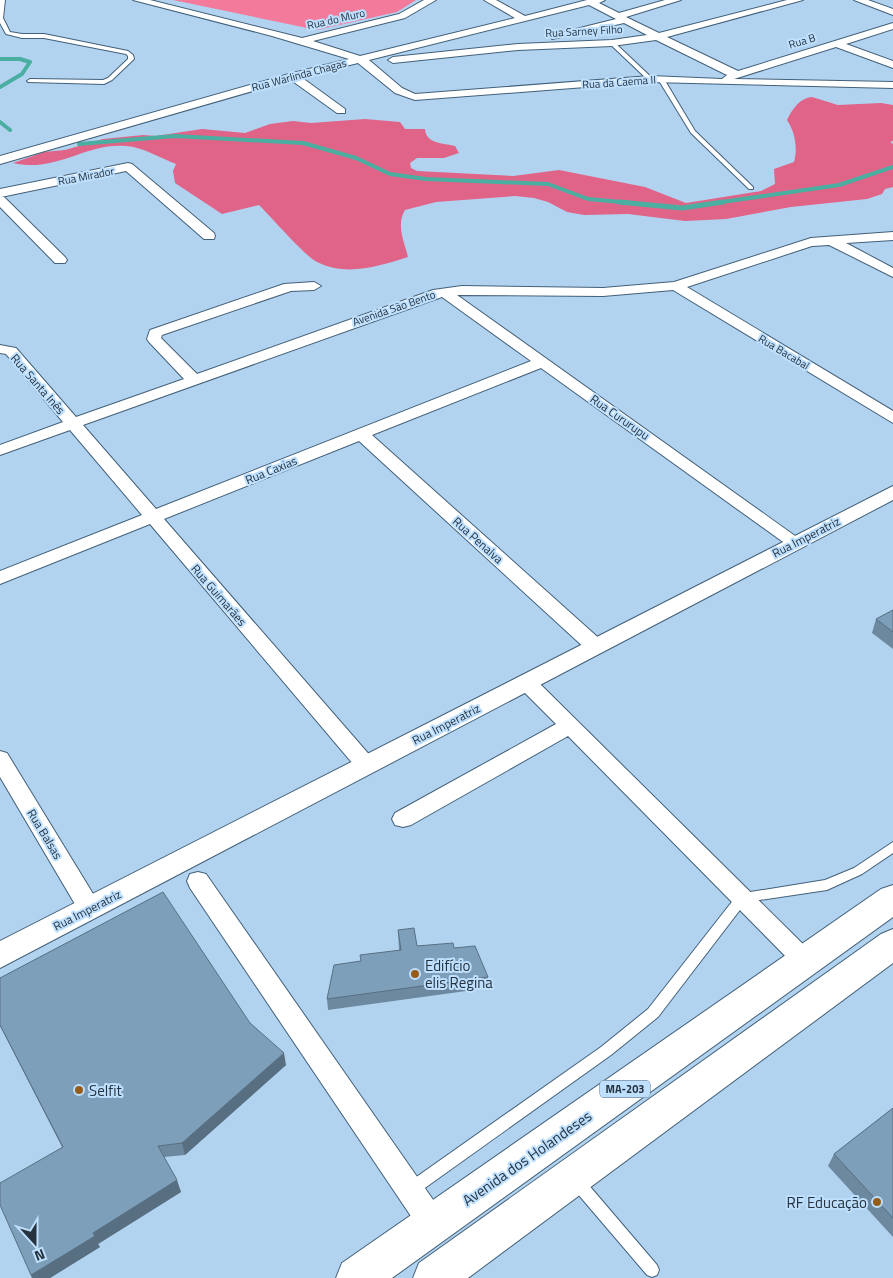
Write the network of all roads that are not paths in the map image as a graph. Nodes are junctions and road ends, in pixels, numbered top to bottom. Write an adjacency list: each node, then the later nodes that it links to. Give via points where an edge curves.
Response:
1 (2, 0): 9 (lane)
2 (138, 0): 15 (street)
3 (431, 0): 15 (street, Rua do Muro, via 402,16)
4 (489, 0): 11 (street)
5 (676, 0): 12 (street)
6 (798, 0): 14 (street, Rua Sarney Filho)
7 (858, 0): 10 (street)
8 (595, 1): 11 (street, Rua Warlinda Chagas); 12 (street)
9 (0, 8): 25 (lane, via 0,18 8,33 44,36 131,56 104,82)
10 (893, 12)
11 (522, 18): 19 (street, Rua Warlinda Chagas)
12 (622, 18): 14 (street); 18 (street)
13 (893, 26): 17 (street, Rua B)
14 (657, 37): 16 (street, Rua Sarney Filho); 21 (street)
15 (303, 40): 19 (street)
16 (612, 42): 18 (street, Rua Sarney Filho); 23 (lane)
17 (837, 44): 20 (street); 21 (street, Rua B)
18 (518, 47): 19 (street, Rua Sarney Filho)
19 (363, 61): 22 (street, Rua Warlinda Chagas); 23 (street, Rua da Caema II, via 398,91 415,96)
20 (893, 64)
21 (737, 75): 26 (street, Rua B)
22 (293, 76): 28 (street); 29 (street, Rua Warlinda Chagas)
23 (650, 79): 24 (street, Rua da Caema II)
24 (661, 79): 26 (street, Rua da Caema II); 30 (lane, via 693,132)
25 (30, 81)
26 (719, 82): 27 (street, Rua da Caema II)
27 (893, 85)
28 (341, 111)
29 (0, 160)
30 (751, 188)
31 (0, 193): 33 (street, Rua Mirador, via 128,167)
32 (0, 200): 36 (street)
33 (208, 236)
34 (893, 236): 35 (street, Avenida São Bento)
35 (830, 240): 37 (street); 39 (street, Avenida São Bento, via 811,242)
36 (60, 260)
37 (893, 273)
38 (314, 286): 43 (street, via 289,287 155,333 154,339)
39 (676, 286): 40 (street, Avenida São Bento, via 602,292); 44 (street, Rua Bacabal)
40 (444, 292): 42 (street, Rua Cururupu); 43 (street, Avenida São Bento, via 419,298)
41 (0, 350): 45 (street, Rua Santa Inês, via 11,351)
42 (542, 362): 46 (street, Rua Caxias); 50 (street, Rua Cururupu)
43 (194, 380): 45 (street, Avenida São Bento)
44 (893, 418)
45 (73, 424): 47 (street, Avenida São Bento); 49 (street, Rua Guimarães)
46 (361, 434): 49 (street, Rua Caxias); 52 (street, Rua Penalva)
47 (0, 450)
48 (893, 492): 50 (street, Rua Imperatriz)
49 (153, 517): 51 (street, Rua Caxias); 56 (street, Rua Guimarães)
50 (796, 543): 52 (street, Rua Imperatriz)
51 (0, 578)
52 (595, 646): 53 (street, Rua Imperatriz)
53 (526, 682): 54 (street); 56 (street, Rua Imperatriz)
54 (570, 726): 57 (street); 60 (street)
55 (0, 759): 62 (street, Rua Balsas)
56 (366, 765): 62 (street, Rua Imperatriz)
57 (403, 820)
58 (893, 846): 60 (lane, via 858,871 827,885)
59 (198, 881): 67 (street)
60 (742, 898): 65 (street); 67 (lane, via 652,1013 600,1056)
61 (893, 899): 65 (main road, Avenida dos Holandeses / MA-203)
62 (90, 909): 64 (street, Rua Imperatriz)
63 (893, 944): 66 (main road)
64 (0, 955)
65 (805, 962): 68 (main road, Avenida dos Holandeses / MA-203)
66 (573, 1177): 69 (lane); 70 (main road)
67 (409, 1191): 68 (street)
68 (433, 1224): 71 (main road, Avenida dos Holandeses / MA-203)
69 (652, 1270)
70 (436, 1277)
71 (357, 1278)

